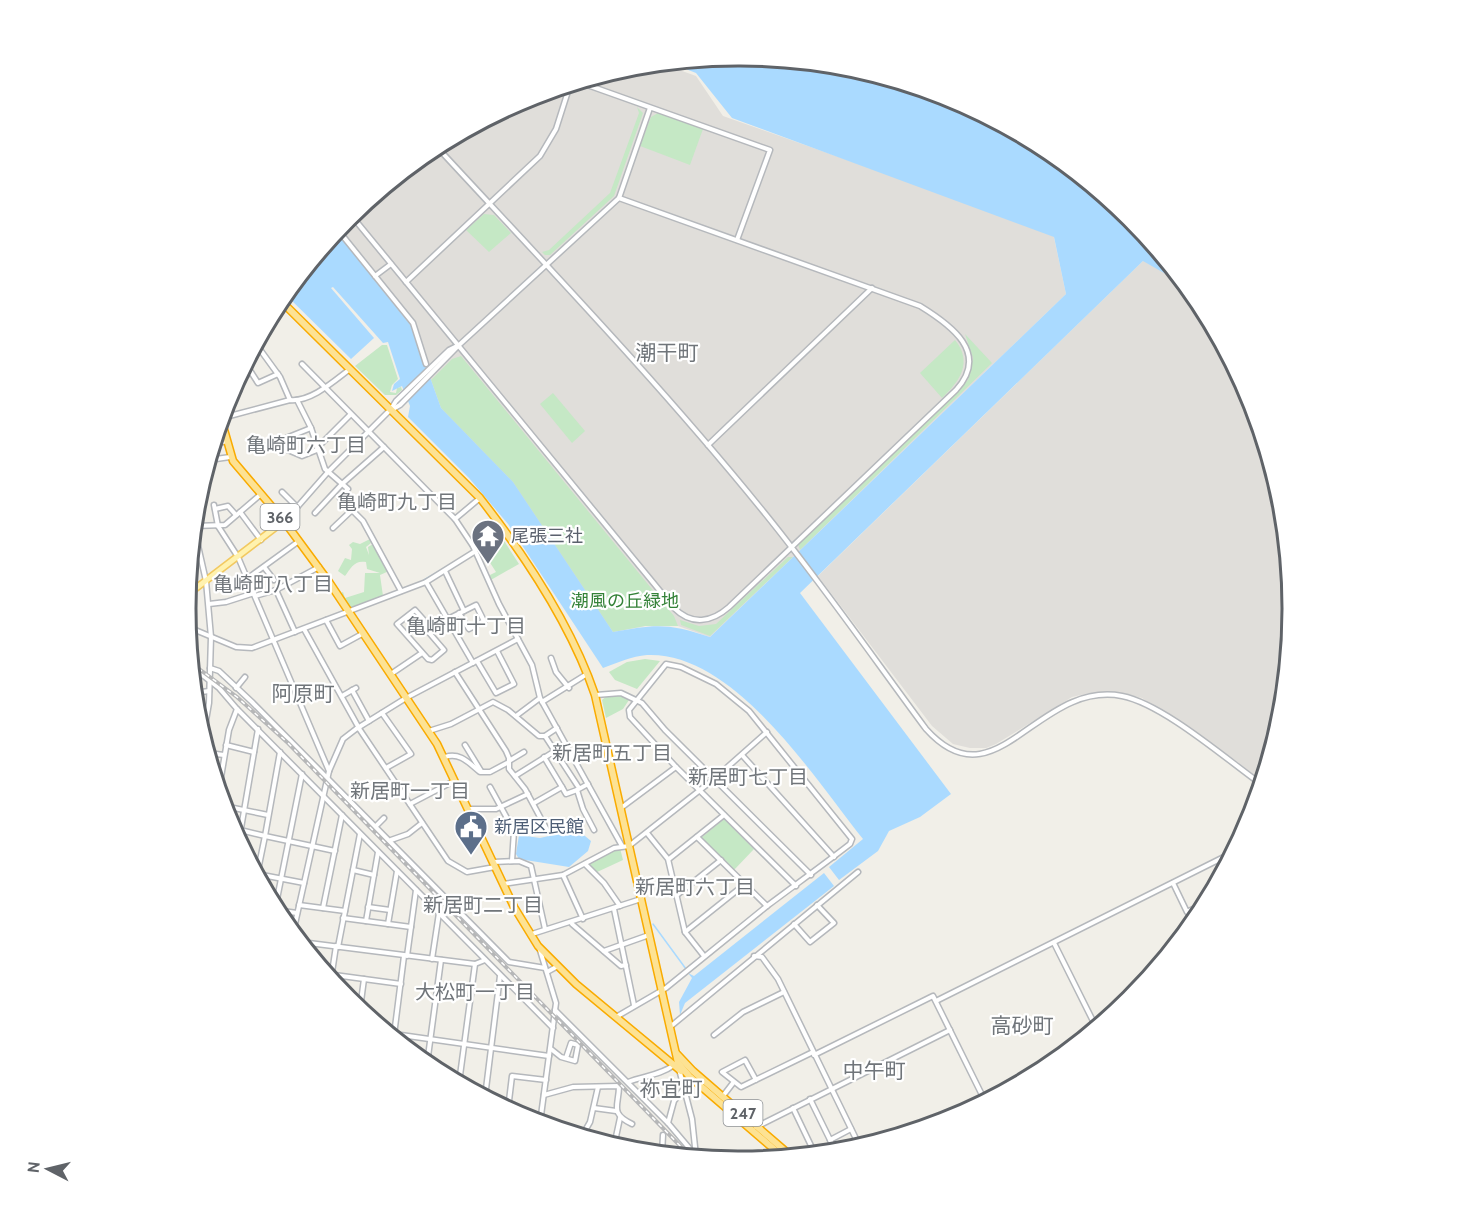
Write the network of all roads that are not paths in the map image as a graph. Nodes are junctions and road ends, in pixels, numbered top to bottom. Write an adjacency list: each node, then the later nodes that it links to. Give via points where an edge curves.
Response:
1 (591, 86): 3 (street)
2 (567, 94): 6 (street, via 546,148)
3 (650, 108): 5 (street); 9 (street, via 770,150)
4 (443, 154): 6 (street)
5 (619, 198): 9 (street); 11 (street)
6 (490, 204): 11 (street); 13 (street)
7 (357, 223): 10 (street)
8 (344, 237): 12 (street)
9 (737, 240): 14 (street)
10 (391, 264): 12 (street); 13 (street)
11 (547, 264): 16 (street); 35 (street)
12 (375, 276): 19 (street, via 413,323)
13 (406, 282): 16 (street)
14 (872, 288): 35 (street); 59 (street, via 920,306 950,327 967,349 967,374 956,390)
15 (288, 308): 20 (highway)
16 (458, 346): 26 (street); 59 (street, via 683,616 702,620 719,615)
17 (261, 351): 22 (street)
18 (302, 364): 23 (street)
19 (426, 364)
20 (350, 369): 23 (street); 26 (highway)
21 (251, 372): 22 (street, via 258,383)
22 (278, 374): 24 (street)
23 (323, 386): 25 (street); 28 (street)
24 (290, 400): 25 (street); 27 (street)
25 (297, 400): 29 (street)
26 (391, 410): 30 (street); 45 (highway)
27 (232, 414)
28 (350, 415): 30 (street); 37 (street)
29 (310, 428): 37 (street); 38 (street, via 286,438)
30 (368, 432): 36 (street); 41 (street)
31 (225, 433): 32 (highway, 366)
32 (227, 441): 33 (street); 39 (highway, 366)
33 (223, 442)
34 (260, 445): 38 (street)
35 (708, 445): 59 (street)
36 (384, 447): 42 (street); 50 (street)
37 (317, 449): 38 (street, via 302,456); 41 (street)
38 (288, 450)
39 (230, 456): 40 (street); 44 (highway, 366)
40 (218, 458)
41 (328, 472): 42 (street); 46 (street)
42 (342, 484): 47 (street, via 348,489 340,498); 48 (street)
43 (282, 492): 46 (street)
44 (261, 494): 49 (street); 51 (highway, 366)
45 (480, 498): 50 (street); 55 (highway)
46 (297, 507): 51 (street)
47 (352, 510): 54 (street); 72 (street, via 363,521)
48 (315, 513)
49 (238, 514): 52 (street); 52 (street, via 228,506 215,507); 56 (street)
50 (456, 519): 58 (street)
51 (284, 521): 56 (main road); 57 (highway, 366)
52 (218, 526): 53 (street); 62 (street)
53 (203, 527)
54 (333, 528)
55 (502, 528): 58 (street); 94 (highway, via 564,623)
56 (261, 540): 62 (main road)
57 (299, 541): 63 (street); 64 (highway, 366)
58 (473, 546): 60 (street)
59 (791, 547): 139 (street, via 926,729 952,750 972,755 991,752 1073,699 1120,695 1174,722)
60 (474, 552): 65 (street); 84 (street)
61 (200, 553): 68 (street)
62 (238, 557): 66 (street); 68 (main road)
63 (264, 567): 66 (street); 67 (street)
64 (318, 567): 71 (street); 75 (highway, 366)
65 (445, 571): 69 (street); 76 (street)
66 (248, 578): 73 (street)
67 (274, 580)
68 (206, 581): 70 (main road); 74 (street)
69 (426, 582): 72 (street); 77 (street)
70 (197, 588)
71 (276, 590): 73 (street); 81 (street)
72 (401, 591): 75 (street)
73 (255, 595): 74 (street); 85 (street)
74 (209, 604): 83 (street)
75 (349, 611): 78 (street); 82 (highway, 366)
76 (462, 612): 76 (street, via 477,605 484,621 469,629); 77 (street)
77 (448, 619): 89 (street)
78 (326, 620): 79 (street); 82 (street, via 340,646)
79 (304, 629): 81 (street); 102 (street)
80 (197, 631): 83 (street)
81 (295, 632): 85 (street)
82 (362, 634): 93 (highway, 366)
83 (211, 637): 85 (street, via 247,649); 90 (street)
84 (518, 639): 86 (street); 104 (street, via 532,665)
85 (273, 640): 133 (street)
86 (497, 651): 89 (street); 89 (street, via 514,684 496,693)
87 (422, 653): 87 (street, via 430,660 444,650 416,610 397,624); 93 (street)
88 (551, 658): 98 (street)
89 (475, 662): 91 (street)
90 (210, 668): 96 (street); 97 (street, via 219,671)
91 (455, 672): 103 (street); 106 (street)
92 (201, 673): 96 (street)
93 (390, 674): 103 (highway, 366)
94 (588, 674): 98 (street); 101 (highway)
95 (245, 677): 97 (street)
96 (208, 679): 99 (street); 107 (street)
97 (236, 688): 137 (street)
98 (569, 688): 104 (street)
99 (209, 691): 100 (street); 108 (street)
100 (203, 692)
101 (595, 695): 105 (street, via 612,692); 152 (highway)
102 (342, 696): 111 (street, via 354,689); 112 (street)
103 (406, 698): 109 (street); 115 (highway, 366)
104 (541, 700): 110 (street); 113 (street)
105 (637, 700): 116 (street, via 664,666 673,664 730,693); 130 (street, via 629,710 630,717); 138 (street)
106 (478, 708): 110 (street, via 493,702); 115 (street, via 451,724); 129 (street, via 506,751)
107 (237, 709): 114 (street); 118 (street)
108 (206, 711)
109 (382, 712): 111 (street); 131 (street, via 411,754)
110 (516, 716): 117 (street, via 539,736)
111 (369, 721): 112 (street)
112 (358, 727): 131 (street); 133 (street, via 340,743)
113 (557, 728): 117 (street); 141 (street)
114 (258, 729): 120 (street); 122 (street)
115 (429, 731): 127 (highway, 366)
116 (767, 732): 126 (street); 175 (street, via 850,834 850,843)
117 (545, 736): 121 (street)
118 (226, 745): 122 (street); 125 (street)
119 (465, 745): 134 (street)
120 (280, 751): 135 (street); 156 (street)
121 (555, 751): 128 (street); 144 (street)
122 (254, 752): 154 (street)
123 (524, 752): 129 (street)
124 (216, 754): 125 (street)
125 (224, 755): 132 (street)
126 (742, 755): 138 (street); 175 (street)
127 (445, 757): 134 (street, via 458,756); 140 (highway, 366)
128 (544, 758): 136 (street); 143 (street)
129 (508, 762): 134 (street, via 490,772); 136 (street)
130 (676, 767): 145 (street); 152 (street)
131 (386, 768): 149 (street)
132 (222, 771)
133 (328, 771): 137 (street)
134 (481, 772)
135 (302, 774): 147 (street); 170 (street)
136 (515, 776): 146 (street)
137 (327, 777): 147 (street); 161 (street)
138 (714, 779): 145 (street); 188 (street)
139 (1254, 779)
140 (455, 780): 149 (street); 153 (highway, 366)
141 (588, 784): 144 (street); 172 (street)
142 (490, 787): 151 (street)
143 (562, 787): 144 (street, via 566,794); 148 (street)
144 (578, 789): 163 (street)
145 (700, 790): 157 (street); 166 (street)
146 (528, 794): 148 (street); 151 (street)
147 (323, 795): 155 (street); 171 (street)
148 (534, 803): 162 (street)
149 (410, 804): 159 (street)
150 (235, 808): 154 (street)
151 (501, 808): 153 (street); 179 (street, via 514,831)
152 (621, 808): 172 (highway)
153 (468, 809): 182 (highway, 366)
154 (244, 810): 156 (street); 160 (street)
155 (342, 814): 165 (street); 173 (street)
156 (268, 815): 167 (street)
157 (724, 815): 168 (street); 196 (street)
158 (384, 818): 161 (street)
159 (422, 823): 169 (street, via 408,834); 182 (street, via 454,867 471,872)
160 (241, 824)
161 (376, 826): 169 (street)
162 (547, 830)
163 (594, 830)
164 (245, 831): 167 (street)
165 (360, 833): 174 (street); 183 (street)
166 (647, 833): 172 (street); 176 (street)
167 (265, 836): 170 (street); 180 (street)
168 (697, 837): 176 (street); 178 (street)
169 (390, 840): 242 (street, via 509,962)
170 (289, 841): 171 (street); 190 (street)
171 (312, 846): 173 (street); 192 (street)
172 (626, 846): 181 (street); 200 (highway)
173 (334, 851): 206 (street)
174 (379, 852): 184 (street); 186 (street)
175 (834, 857): 188 (street)
176 (668, 859): 199 (street)
177 (1220, 859): 193 (street)
178 (721, 860): 195 (street); 199 (street)
179 (512, 861): 182 (street); 191 (street, via 531,866)
180 (260, 862)
181 (585, 864): 187 (street); 203 (street)
182 (494, 865): 194 (highway, 366)
183 (353, 870): 186 (street); 209 (street)
184 (397, 870): 197 (street); 208 (street)
185 (858, 872): 202 (street)
186 (374, 875): 205 (street)
187 (563, 875): 191 (street); 215 (street)
188 (812, 875): 196 (street)
189 (267, 876): 190 (street)
190 (282, 878): 192 (street); 198 (street)
191 (533, 879): 194 (street); 222 (street)
192 (304, 883): 201 (street)
193 (1173, 883): 210 (street); 228 (street)
194 (503, 884): 224 (highway, 366)
195 (745, 884): 204 (street); 223 (street)
196 (796, 886): 204 (street)
197 (416, 889): 212 (street); 221 (street)
198 (279, 895)
199 (677, 896): 223 (street)
200 (641, 899): 203 (street); 225 (highway)
201 (299, 905): 206 (street); 213 (street)
202 (817, 905): 220 (street); 220 (street, via 834,923 810,942)
203 (620, 906): 207 (street)
204 (767, 906): 233 (street)
205 (368, 907): 208 (street); 217 (street)
206 (323, 908): 209 (street)
207 (614, 909): 215 (street); 227 (street)
208 (390, 910): 219 (street)
209 (345, 911): 214 (street)
210 (1190, 911)
211 (289, 912): 213 (street)
212 (439, 912): 235 (street); 237 (street)
213 (297, 913): 216 (street)
214 (344, 918): 217 (street); 229 (street)
215 (583, 919): 218 (street)
216 (296, 920)
217 (366, 921): 219 (street)
218 (571, 923): 222 (street); 231 (street)
219 (388, 924): 221 (street)
220 (794, 924): 234 (street)
221 (411, 927): 232 (street)
222 (545, 929): 224 (street)
223 (685, 932): 233 (street)
224 (531, 935): 230 (highway, 366)
225 (649, 935): 227 (street); 247 (highway)
226 (312, 943): 229 (street)
227 (621, 943): 231 (street); 239 (street)
228 (1054, 943): 250 (street); 254 (street)
229 (337, 946): 232 (street); 241 (street)
230 (538, 946): 240 (highway, 366); 242 (street)
231 (604, 951): 239 (street, via 621,966)
232 (405, 956): 235 (street); 246 (street)
233 (704, 956): 247 (street)
234 (754, 956): 248 (street, via 762,957); 255 (street)
235 (432, 959): 236 (street)
236 (441, 960): 238 (street); 261 (street)
237 (485, 960): 238 (street); 243 (street)
238 (475, 964): 262 (street)
239 (626, 965): 251 (street)
240 (558, 966): 242 (street); 253 (highway, 366)
241 (332, 967)
242 (546, 970): 252 (street, via 556,998)
243 (500, 975): 257 (street); 263 (street)
244 (341, 977): 245 (street)
245 (364, 979): 246 (street); 249 (street)
246 (401, 984): 256 (street)
247 (662, 990): 251 (street); 255 (highway)
248 (784, 992): 259 (street, via 744,1012); 267 (street)
249 (361, 998)
250 (936, 1001): 258 (street); 267 (street, via 933,996)
251 (634, 1005): 253 (street)
252 (555, 1010): 257 (street); 275 (street)
253 (615, 1017): 270 (highway, 366)
254 (1092, 1020)
255 (670, 1027): 265 (highway)
256 (395, 1028)
257 (553, 1028): 264 (street)
258 (950, 1030): 279 (street); 282 (street)
259 (714, 1035)
260 (407, 1037): 261 (street)
261 (431, 1039): 262 (street); 266 (street)
262 (464, 1044): 263 (street); 271 (street)
263 (492, 1048): 268 (street); 278 (street)
264 (550, 1048): 268 (street); 269 (street)
265 (675, 1051): 270 (highway); 272 (highway, 247)
266 (428, 1053)
267 (813, 1054): 274 (street); 279 (street)
268 (549, 1056): 273 (street)
269 (566, 1058): 269 (street, via 576,1059 580,1047 573,1042)
270 (677, 1066): 272 (highway, 366); 275 (street); 280 (street)
271 (460, 1073)
272 (691, 1074): 281 (highway, 247); 293 (highway, 247)
273 (546, 1080): 283 (street); 284 (street, via 512,1076)
274 (756, 1080): 276 (street, via 739,1088); 276 (street, via 743,1060 722,1072)
275 (628, 1082): 291 (street)
276 (733, 1083): 281 (street)
277 (598, 1087): 283 (street); 286 (street); 288 (street, via 620,1086)
278 (487, 1088)
279 (831, 1089): 285 (street); 295 (street)
280 (683, 1090): 291 (street, via 674,1101); 304 (street)
281 (724, 1093): 293 (highway, 247)
282 (981, 1094)
283 (544, 1095): 289 (street)
284 (509, 1100)
285 (810, 1100): 287 (street); 299 (street)
286 (594, 1108): 288 (street); 294 (street)
287 (793, 1108): 293 (street); 302 (street)
288 (616, 1112): 290 (street)
289 (541, 1114)
290 (620, 1118): 292 (street); 297 (street)
291 (668, 1123): 303 (street)
292 (632, 1124)
293 (759, 1126): 305 (highway, 247); 306 (highway, 247)
294 (586, 1129)
295 (851, 1129): 298 (street); 299 (street)
296 (663, 1135): 301 (street)
297 (616, 1137)
298 (856, 1138)
299 (831, 1140): 300 (street)
300 (832, 1143)
301 (662, 1145)
302 (811, 1146)
303 (690, 1148)
304 (695, 1149)
305 (783, 1149)
306 (777, 1150)

